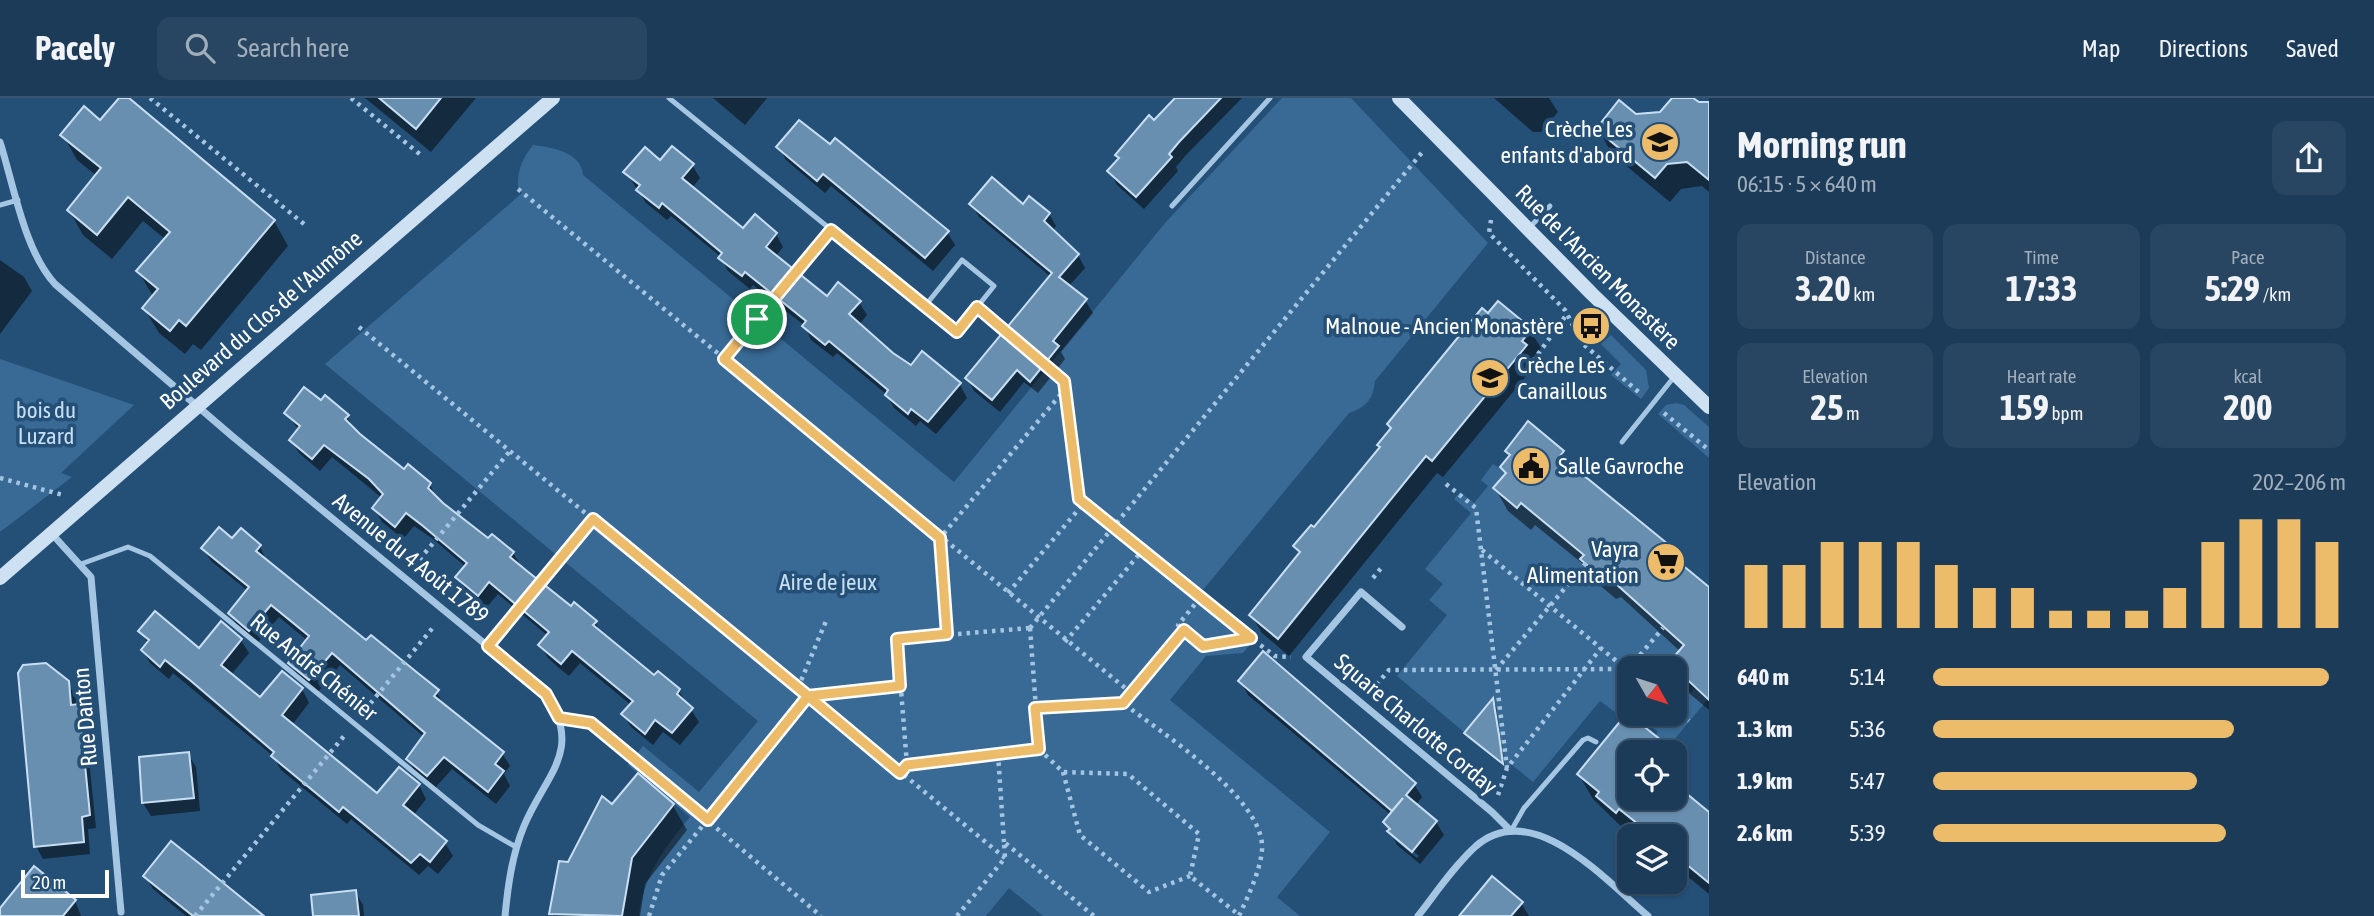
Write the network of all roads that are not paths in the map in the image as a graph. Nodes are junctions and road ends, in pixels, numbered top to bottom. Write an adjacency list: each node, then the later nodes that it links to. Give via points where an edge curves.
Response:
1 (553, 98): 13 (street, Boulevard du Clos de l'Aumône)
2 (669, 98): 11 (lane)
3 (1270, 98): 8 (lane)
4 (1399, 98): 10 (street, Rue de l'Ancien Monastère)
5 (0, 142): 6 (street, Avenue du 4 Août 1789)
6 (18, 200): 7 (lane); 13 (street, Avenue du 4 Août 1789, via 43,270)
7 (0, 205)
8 (1172, 206)
9 (1550, 206): 10 (lane)
10 (1528, 230): 12 (street, Rue de l'Ancien Monastère)
11 (925, 306): 11 (lane, via 962,260 994,286 957,332)
12 (1675, 376): 14 (street, Rue de l'Ancien Monastère); 15 (lane)
13 (197, 406): 16 (street, Boulevard du Clos de l'Aumône); 20 (street, Avenue du 4 Août 1789, via 546,694)
14 (1709, 407)
15 (1622, 442)
16 (52, 534): 17 (street, Rue Danton); 18 (street, Boulevard du Clos de l'Aumône)
17 (81, 564): 24 (lane, Rue André Chénier, via 128,547 150,556 478,825); 25 (street, Rue Danton, via 92,577)
18 (0, 578)
19 (1402, 627): 23 (street, Square Charlotte Corday, via 1361,592 1306,657)
20 (559, 718): 22 (lane, via 591,723); 24 (street, Avenue du 4 Août 1789, via 564,739 561,757)
21 (1596, 742): 23 (lane, via 1583,740 1524,808)
22 (633, 758)
23 (1511, 831): 27 (street, via 1478,845); 28 (street, via 1527,830 1548,837)
24 (516, 847): 26 (street, Avenue du 4 Août 1789)
25 (122, 915)
26 (505, 916)
27 (1418, 916)
28 (1648, 916)

